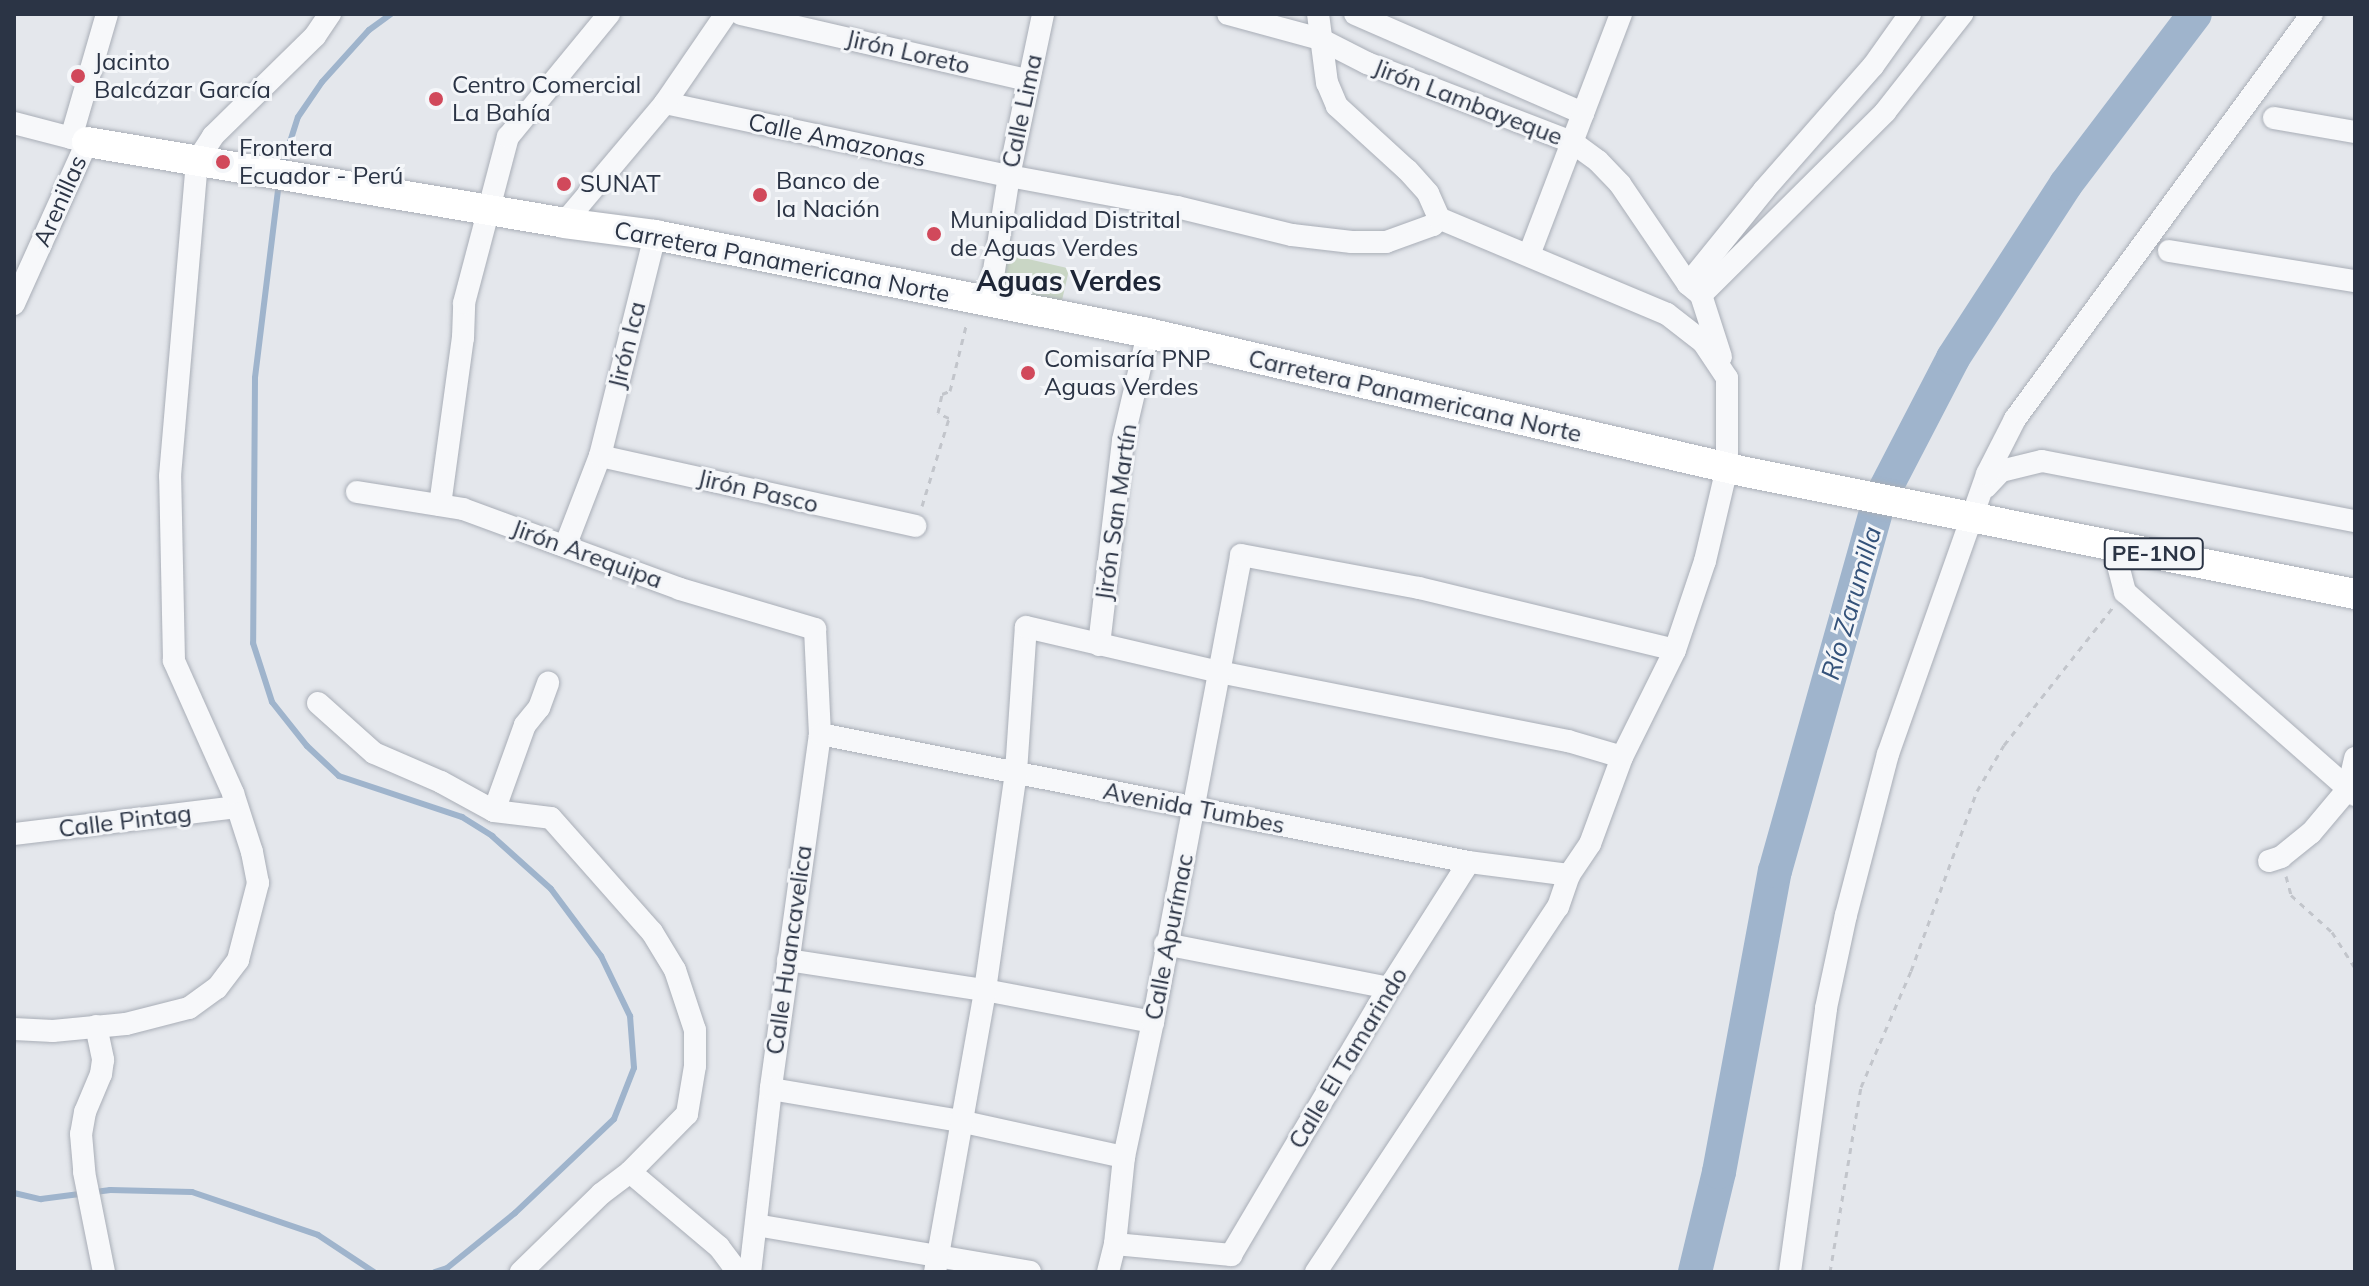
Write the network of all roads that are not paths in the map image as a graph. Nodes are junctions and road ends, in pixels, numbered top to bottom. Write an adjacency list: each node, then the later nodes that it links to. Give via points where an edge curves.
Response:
1 (107, 14): 21 (street, Arenillas)
2 (330, 14): 23 (street, via 315,36 213,136)
3 (609, 14): 25 (street, via 508,137)
4 (726, 14): 16 (street)
5 (741, 14): 15 (street, Jirón Loreto)
6 (1043, 14): 15 (street, Calle Lima)
7 (1228, 14): 14 (street, Jirón Lambayeque)
8 (1318, 14): 14 (street)
9 (1355, 14): 17 (street)
10 (1621, 14): 17 (street)
11 (1910, 14): 32 (street, via 1873,66 1764,190)
12 (1962, 14): 32 (street, via 1885,112)
13 (2312, 14): 41 (street, via 2015,419)
14 (1320, 39): 22 (street, Jirón Lambayeque, via 1367,63); 26 (street, via 1327,83 1337,106 1428,193)
15 (1028, 80): 24 (street, Calle Lima)
16 (665, 103): 24 (street, Calle Amazonas); 27 (street)
17 (1583, 113): 22 (street)
18 (2274, 118): 20 (street)
19 (14, 123): 21 (street)
20 (2355, 132)
21 (79, 140): 23 (main road, Carretera Panamericana Norte); 34 (street, Arenillas)
22 (1572, 142): 30 (street); 32 (street, Jirón Lambayeque, via 1620,184)
23 (209, 163): 25 (main road, Carretera Panamericana Norte / PE-1NO); 58 (street, via 170,476 174,661)
24 (1009, 176): 26 (street, Calle Amazonas, via 1292,235 1352,242 1386,242); 33 (street, Calle Lima)
25 (491, 211): 27 (main road, Carretera Panamericana Norte / PE-1NO); 40 (street, via 464,303)
26 (1439, 218): 30 (street)
27 (564, 223): 28 (main road, Carretera Panamericana Norte / PE-1NO)
28 (655, 235): 33 (main road, Carretera Panamericana Norte / PE-1NO); 37 (street, Jirón Ica)
29 (2169, 251): 31 (street)
30 (1529, 255): 36 (street, via 1667,314 1703,342)
31 (2355, 281)
32 (1695, 289): 36 (street, Jirón Lambayeque)
33 (981, 301): 35 (main road, Carretera Panamericana Norte / PE-1NO)
34 (14, 304)
35 (1148, 333): 38 (main road, Carretera Panamericana Norte / PE-1NO); 48 (street, Jirón San Martín, via 1123,440)
36 (1727, 378): 38 (street, Jirón Lambayeque)
37 (600, 456): 43 (street, Jirón Pasco); 44 (street, Jirón Ica)
38 (1737, 470): 41 (main road, Carretera Panamericana Norte / PE-1NO); 49 (street, Jirón Lambayeque)
39 (357, 492): 40 (street, Jirón Arequipa)
40 (440, 505): 44 (street, Jirón Arequipa)
41 (1969, 508): 42 (street, via 2001,471 2042,461); 45 (main road, Carretera Panamericana Norte / PE-1NO); 86 (street, via 1888,754 1846,915 1826,1008)
42 (2355, 521)
43 (915, 526)
44 (566, 544): 47 (street, Jirón Arequipa, via 680,589)
45 (2113, 546): 46 (main road, Carretera Panamericana Norte / PE-1NO); 57 (street, via 2125,592)
46 (2355, 594)
47 (815, 629): 53 (street, Calle Huancavelica)
48 (1099, 645): 50 (street); 56 (street, via 1026,627)
49 (1675, 650): 50 (street, Calle Apurímac, via 1419,588 1241,555); 54 (street, Jirón Lambayeque)
50 (1219, 672): 54 (street, via 1568,741); 59 (street, Calle Apurímac)
51 (548, 683): 60 (street, via 539,708 525,725)
52 (318, 703): 60 (street, via 374,753)
53 (820, 734): 56 (street, Avenida Tumbes); 66 (street, Calle Huancavelica)
54 (1622, 757): 64 (street, Jirón Lambayeque, via 1590,844)
55 (2355, 758): 57 (street)
56 (1016, 772): 59 (street, Avenida Tumbes); 68 (street)
57 (2352, 792): 62 (street, via 2311,833)
58 (236, 807): 61 (street, Calle Pintag); 70 (street, via 258,883 238,960 217,988 189,1008)
59 (1193, 810): 63 (street, Avenida Tumbes); 65 (street, Calle Apurímac)
60 (494, 811): 75 (street, via 551,818 652,932 675,970 695,1030 687,1114)
61 (14, 834)
62 (2275, 859)
63 (1469, 862): 64 (street, Avenida Tumbes); 67 (street, Calle El Tamarindo)
64 (1569, 875): 85 (street, Jirón Lambayeque, via 1558,907)
65 (1165, 944): 67 (street); 69 (street, Calle Apurímac)
66 (788, 960): 68 (street); 72 (street, Calle Huancavelica)
67 (1389, 988): 77 (street, Calle El Tamarindo, via 1231,1255)
68 (985, 990): 69 (street); 73 (street)
69 (1153, 1022): 74 (street, Calle Apurímac)
70 (96, 1026): 71 (street); 79 (street, via 103,1060 81,1134)
71 (14, 1029)
72 (771, 1089): 73 (street); 76 (street, Calle Huancavelica)
73 (960, 1121): 74 (street); 78 (street)
74 (1124, 1157): 77 (street, Calle Apurímac)
75 (630, 1172): 80 (street); 81 (street, via 719,1247)
76 (756, 1225): 78 (street); 82 (street, Calle Huancavelica)
77 (1115, 1244): 84 (street, Calle Apurímac)
78 (936, 1264): 83 (street)
79 (104, 1272)
80 (521, 1272)
81 (738, 1272)
82 (750, 1272)
83 (1030, 1272)
84 (1108, 1272)
85 (1316, 1272)
86 (1790, 1272)

